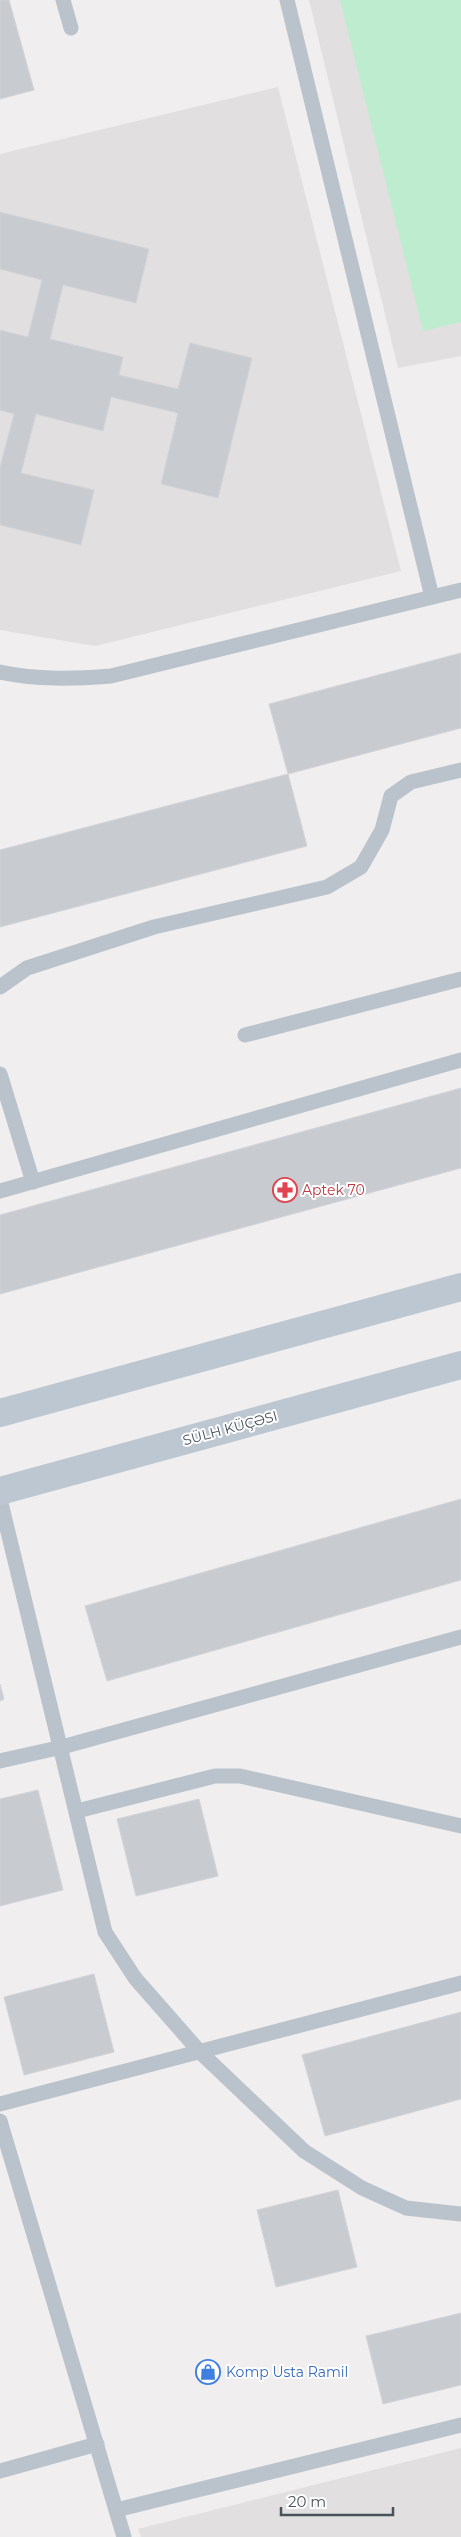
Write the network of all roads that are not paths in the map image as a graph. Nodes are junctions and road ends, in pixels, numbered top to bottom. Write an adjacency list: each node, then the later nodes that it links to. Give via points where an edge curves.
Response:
1 (63, 0): 3 (lane)
2 (288, 0): 5 (lane)
3 (71, 28)
4 (461, 590): 5 (lane)
5 (432, 597): 6 (lane, via 111,676 64,679)
6 (0, 672)
7 (461, 770): 9 (lane, via 411,782 391,796 382,830 361,867 327,887 154,927 27,968)
8 (461, 980): 10 (lane)
9 (0, 986)
10 (245, 1035)
11 (461, 1060): 13 (lane)
12 (0, 1074): 13 (lane)
13 (34, 1182): 14 (lane)
14 (0, 1191)
15 (461, 1287): 17 (main road)
16 (461, 1365): 18 (main road, SÜLH KÜÇƏSI)
17 (0, 1412)
18 (0, 1491)
19 (0, 1499): 21 (lane)
20 (461, 1637): 21 (lane)
21 (62, 1747): 22 (lane); 23 (lane)
22 (0, 1761)
23 (77, 1811): 24 (lane, via 215,1776 240,1776); 26 (lane, via 105,1932 135,1978)
24 (461, 1826)
25 (461, 1982): 26 (lane)
26 (200, 2052): 27 (lane); 30 (lane, via 304,2151 362,2188 406,2208)
27 (0, 2104)
28 (0, 2121): 29 (lane)
29 (7, 2171): 32 (lane)
30 (461, 2214)
31 (461, 2425): 34 (lane)
32 (97, 2444): 33 (lane); 34 (lane)
33 (0, 2471)
34 (116, 2510): 35 (lane)
35 (124, 2537)

